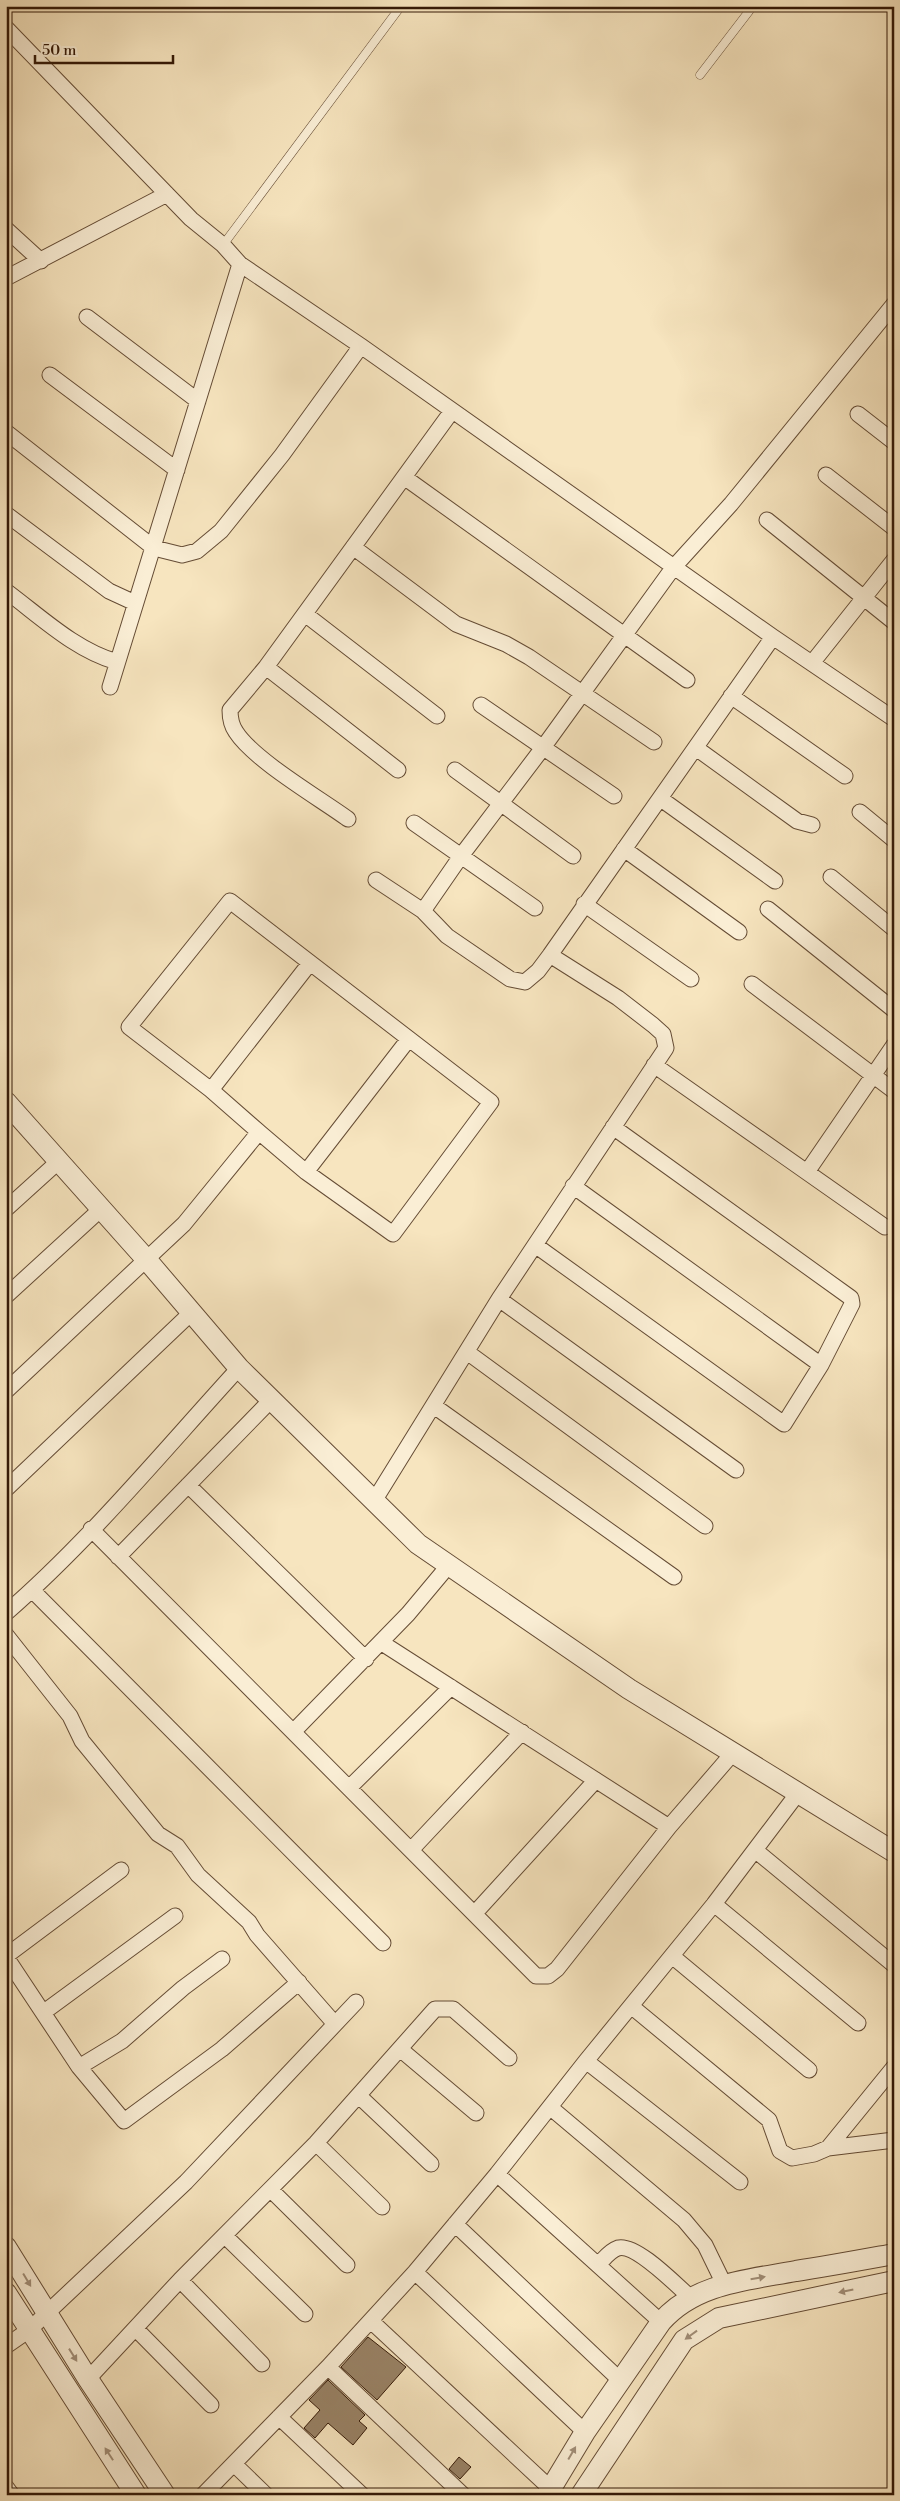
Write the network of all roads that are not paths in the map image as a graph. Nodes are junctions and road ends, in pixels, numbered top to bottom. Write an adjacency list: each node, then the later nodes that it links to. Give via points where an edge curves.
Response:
1 (401, 6): 7 (lane)
2 (753, 6): 4 (lane)
3 (7, 31): 5 (street)
4 (700, 75)
5 (168, 194): 7 (street, via 191,219); 8 (street)
6 (6, 229): 8 (street)
7 (223, 245): 9 (street)
8 (41, 261): 10 (street)
9 (240, 264): 13 (street); 15 (street)
10 (6, 278)
11 (894, 304): 29 (street, via 731,504)
12 (87, 317): 15 (street)
13 (361, 346): 16 (street); 26 (street, via 221,531 197,551 182,555)
14 (50, 375): 20 (street)
15 (198, 401): 20 (street)
16 (452, 411): 22 (street); 29 (street)
17 (858, 414): 19 (street)
18 (6, 432): 26 (street)
19 (894, 442)
20 (177, 470): 26 (street)
21 (826, 475): 25 (street)
22 (404, 477): 27 (street); 35 (street)
23 (6, 514): 32 (street, via 109,591)
24 (767, 520): 31 (street)
25 (894, 528)
26 (154, 548): 32 (street)
27 (353, 548): 33 (street); 42 (street, via 456,624 506,644)
28 (894, 560): 31 (street)
29 (673, 568): 35 (street); 36 (street)
30 (6, 590): 37 (street, via 82,648)
31 (863, 597): 34 (street); 38 (street)
32 (135, 603): 37 (street)
33 (305, 614): 39 (street); 45 (street)
34 (894, 622)
35 (623, 635): 40 (street); 42 (street)
36 (772, 637): 38 (street); 43 (street)
37 (117, 662): 41 (street)
38 (812, 663): 46 (street)
39 (266, 667): 50 (street); 57 (street, via 230,710 230,723 236,734 253,750)
40 (687, 680)
41 (110, 686)
42 (582, 694): 47 (street); 49 (street)
43 (731, 696): 48 (street); 52 (street)
44 (481, 705): 49 (street)
45 (437, 716)
46 (894, 719)
47 (654, 742)
48 (696, 748): 54 (street); 59 (street, via 797,821)
49 (542, 749): 53 (street); 55 (street)
50 (398, 770)
51 (455, 770): 55 (street)
52 (845, 776)
53 (614, 796)
54 (661, 799): 61 (street); 66 (street)
55 (500, 804): 62 (street); 63 (street)
56 (860, 812): 60 (street)
57 (348, 819)
58 (414, 823): 62 (street)
59 (812, 825)
60 (894, 840)
61 (624, 850): 67 (street); 72 (street)
62 (461, 856): 68 (street); 70 (street)
63 (573, 856)
64 (831, 877): 71 (street)
65 (376, 880): 70 (street)
66 (775, 880)
67 (584, 904): 73 (street); 75 (street)
68 (535, 908)
69 (768, 909): 77 (street)
70 (423, 912): 73 (street, via 447,936 510,979 525,982 538,972)
71 (894, 929)
72 (739, 932)
73 (550, 955): 80 (street, via 618,998 663,1034 666,1048)
74 (310, 963): 78 (street); 82 (street); 82 (street, via 230,901 129,1027)
75 (691, 979)
76 (752, 984): 81 (street)
77 (894, 1010)
78 (408, 1040): 88 (street); 88 (street, via 491,1102 394,1234)
79 (894, 1045): 81 (street)
80 (654, 1065): 85 (street); 89 (street)
81 (873, 1075): 83 (street); 89 (street)
82 (211, 1090): 86 (street)
83 (894, 1091)
84 (6, 1102): 87 (street)
85 (613, 1127): 90 (street); 100 (street, via 848,1294 852,1304)
86 (258, 1132): 88 (street); 95 (street, via 184,1224)
87 (58, 1161): 91 (street); 92 (street)
88 (306, 1172)
89 (807, 1172): 93 (street)
90 (574, 1186): 94 (street); 100 (street)
91 (6, 1209)
92 (101, 1209): 95 (street); 96 (street)
93 (885, 1227)
94 (535, 1246): 97 (street); 100 (street, via 784,1424)
95 (146, 1259): 98 (street); 102 (street)
96 (6, 1296)
97 (499, 1299): 99 (street); 105 (street)
98 (191, 1314): 101 (street); 107 (street)
99 (467, 1352): 104 (street); 109 (street)
100 (821, 1366)
101 (239, 1368): 103 (street); 110 (street)
102 (6, 1391)
103 (271, 1400): 106 (street); 108 (street)
104 (434, 1406): 108 (street); 113 (street)
105 (736, 1470)
106 (188, 1485): 111 (street); 118 (street)
107 (6, 1489)
108 (374, 1501): 112 (street, via 418,1544)
109 (705, 1526)
110 (91, 1530): 111 (street); 114 (street)
111 (118, 1557): 120 (street)
112 (449, 1565): 117 (street); 122 (street, via 629,1689)
113 (674, 1577)
114 (32, 1590): 115 (street); 134 (street)
115 (6, 1613)
116 (6, 1635): 139 (street, via 70,1716 82,1741 158,1834 177,1846 198,1875 250,1922 257,1935)
117 (382, 1642): 118 (street); 119 (street)
118 (366, 1659): 120 (street)
119 (450, 1687): 121 (street); 124 (street)
120 (293, 1732): 124 (street)
121 (522, 1732): 123 (street); 127 (street)
122 (732, 1753): 125 (street); 126 (street)
123 (596, 1780): 126 (street); 132 (street)
124 (349, 1788): 127 (street)
125 (798, 1793): 128 (street); 129 (street)
126 (669, 1827): 132 (street, via 557,1969 548,1976 536,1976)
127 (411, 1850): 132 (street)
128 (755, 1850): 131 (street); 138 (street)
129 (894, 1852)
130 (121, 1870): 135 (street)
131 (714, 1904): 136 (street); 143 (street)
132 (475, 1913)
133 (175, 1916): 142 (street)
134 (383, 1943)
135 (6, 1956): 142 (street)
136 (672, 1956): 141 (street); 150 (street)
137 (222, 1959): 148 (street, via 122,2041)
138 (894, 1965)
139 (299, 1982): 144 (street); 148 (street, via 222,2049 124,2121)
140 (356, 2002): 144 (street)
141 (631, 2006): 147 (street); 156 (street, via 769,2120 780,2151 792,2158)
142 (44, 2012): 148 (street)
143 (858, 2023)
144 (335, 2024): 174 (street, via 186,2182)
145 (400, 2049): 146 (street, via 435,2009 453,2008); 151 (street); 153 (street)
146 (509, 2058)
147 (586, 2061): 152 (street); 159 (street)
148 (79, 2067)
149 (894, 2067): 156 (street)
150 (809, 2070)
151 (359, 2096): 155 (street); 157 (street)
152 (550, 2108): 158 (street); 171 (street, via 684,2220 705,2245)
153 (476, 2113)
154 (894, 2140): 156 (street)
155 (316, 2143): 160 (street); 161 (street)
156 (828, 2148)
157 (431, 2164)
158 (497, 2174): 162 (street); 167 (street)
159 (740, 2182)
160 (271, 2190): 163 (street); 166 (street)
161 (382, 2207)
162 (456, 2224): 168 (street); 186 (street)
163 (225, 2236): 169 (street); 175 (street)
164 (6, 2247): 174 (street, one-way to 174)
165 (894, 2254): 171 (street, one-way to 165)
166 (347, 2265)
167 (598, 2265): 173 (street, via 610,2252 620,2248 634,2251); 177 (street)
168 (415, 2272): 176 (street); 189 (street)
169 (180, 2280): 178 (street); 182 (street)
170 (894, 2281): 184 (street, one-way to 184, via 719,2318 684,2340)
171 (724, 2284): 173 (street)
172 (6, 2293): 179 (street)
173 (690, 2298): 177 (street, via 674,2307)
174 (47, 2313): 179 (street); 185 (street, one-way to 185)
175 (305, 2314)
176 (371, 2321): 183 (street); 192 (street)
177 (661, 2322): 181 (street)
178 (136, 2329): 185 (street); 187 (street)
179 (29, 2330): 180 (street); 194 (street, one-way to 179)
180 (6, 2346)
181 (641, 2351): 184 (street); 186 (street)
182 (262, 2364)
183 (328, 2367): 188 (street); 199 (street)
184 (666, 2368): 200 (street)
185 (88, 2379): 195 (street)
186 (621, 2381): 189 (street)
187 (211, 2405)
188 (279, 2417): 190 (street); 198 (street)
189 (584, 2432): 192 (street, one-way to 189)
190 (234, 2464): 196 (street); 197 (street)
191 (6, 2487): 193 (street)
192 (549, 2492)
193 (12, 2495)
194 (136, 2495)
195 (165, 2495)
196 (203, 2495)
197 (266, 2495)
198 (362, 2495)
199 (463, 2495)
200 (581, 2495)

